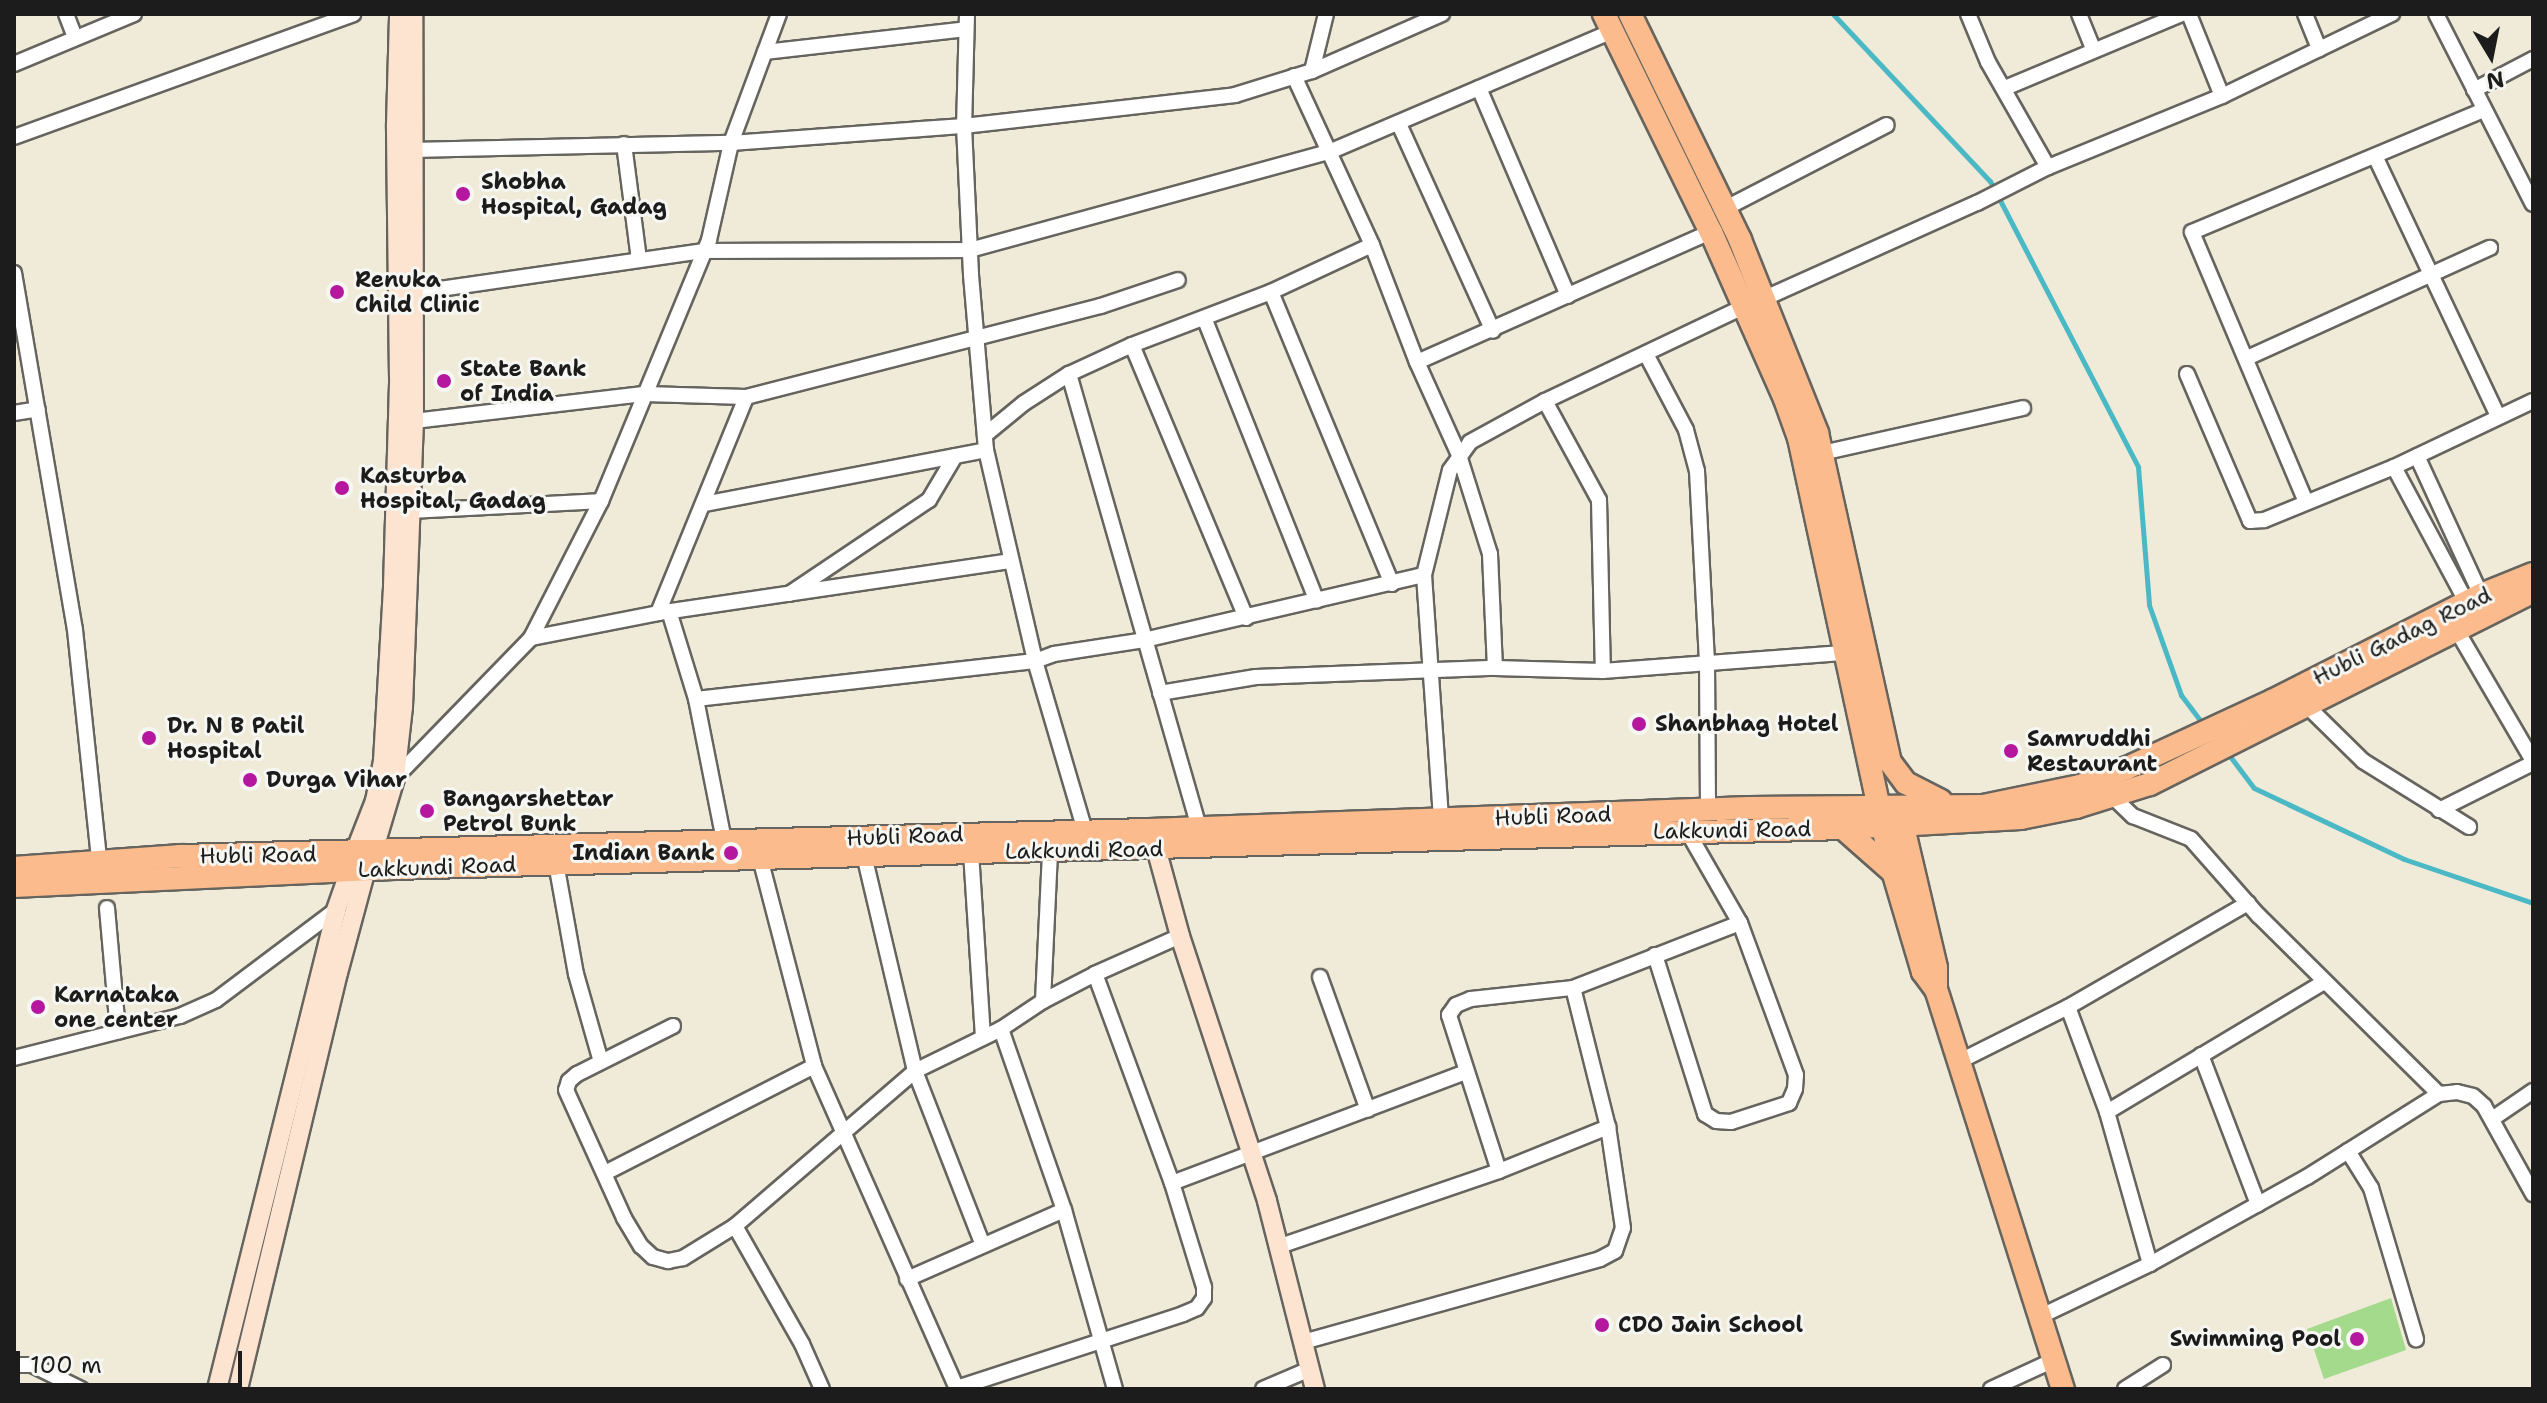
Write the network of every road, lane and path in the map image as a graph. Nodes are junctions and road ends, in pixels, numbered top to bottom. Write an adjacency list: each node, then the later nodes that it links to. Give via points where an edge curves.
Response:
1 (66, 14): 19 (street)
2 (134, 14): 19 (street)
3 (353, 14): 35 (street)
4 (399, 14): 131 (main road, via 393,586 383,761)
5 (413, 14): 38 (main road)
6 (779, 14): 22 (street)
7 (1326, 14): 25 (street)
8 (1442, 14): 25 (street)
9 (1630, 14): 43 (main road)
10 (1968, 14): 28 (street)
11 (2079, 14): 20 (street)
12 (2182, 14): 20 (street)
13 (2189, 14): 30 (street)
14 (2305, 14): 21 (street)
15 (2392, 14): 21 (street)
16 (2436, 14): 29 (street)
17 (967, 22): 22 (street); 34 (street)
18 (1608, 22): 27 (street); 44 (main road)
19 (75, 37): 24 (street)
20 (2093, 49): 28 (street)
21 (2319, 49): 30 (street)
22 (765, 52): 36 (street)
23 (2533, 59): 29 (street)
24 (14, 64)
25 (1312, 71): 26 (street)
26 (1294, 76): 34 (street, via 1235,95); 39 (street)
27 (1479, 88): 32 (street); 55 (street)
28 (2005, 88): 41 (street)
29 (2474, 90): 31 (street)
30 (2222, 96): 41 (street)
31 (2483, 110): 40 (street); 42 (street)
32 (1399, 124): 39 (street); 59 (street)
33 (1887, 125): 43 (street)
34 (964, 126): 36 (street); 47 (street)
35 (14, 137)
36 (731, 143): 37 (street); 48 (street)
37 (624, 144): 38 (street); 49 (street)
38 (411, 150): 54 (main road)
39 (1329, 152): 45 (street); 47 (street)
40 (2375, 156): 51 (street); 63 (street, via 2192,232)
41 (2048, 167): 56 (street)
42 (2533, 204)
43 (1724, 209): 56 (main road)
44 (1711, 232): 55 (street); 56 (main road)
45 (1372, 245): 53 (street); 64 (street)
46 (2490, 248): 51 (street)
47 (970, 250): 48 (street); 60 (street)
48 (704, 251): 49 (street); 67 (street)
49 (639, 259): 54 (street)
50 (14, 273): 58 (street)
51 (2432, 274): 63 (street); 74 (street)
52 (1178, 280): 60 (street, via 1101,306)
53 (1271, 292): 57 (street); 89 (street)
54 (412, 293): 75 (main road)
55 (1568, 296): 59 (street)
56 (1753, 303): 62 (street); 77 (main road); 99 (main road, via 1799,438)
57 (1205, 320): 61 (street); 93 (street)
58 (19, 324): 72 (street)
59 (1493, 331): 64 (street)
60 (975, 336): 68 (street); 76 (street)
61 (1132, 345): 65 (street); 95 (street)
62 (1646, 354): 69 (street); 101 (street, via 1692,448)
63 (2247, 358): 83 (street)
64 (1417, 362): 78 (street)
65 (1069, 374): 76 (street, via 1024,403); 98 (street)
66 (2187, 374): 83 (street, via 2245,518 2257,522)
67 (645, 394): 68 (street); 75 (street); 82 (street)
68 (746, 397): 84 (street)
69 (1545, 401): 78 (street, via 1470,442); 104 (street, via 1599,500)
70 (2533, 401): 74 (street)
71 (2023, 408): 77 (street)
72 (38, 409): 73 (street); 130 (street, via 75,630)
73 (14, 413)
74 (2498, 416): 80 (street)
75 (414, 421): 85 (main road)
76 (986, 443): 79 (street); 86 (street)
77 (1822, 453): 109 (main road)
78 (1459, 455): 88 (street, via 1450,470); 102 (street, via 1490,554)
79 (955, 456): 84 (street); 91 (street, via 929,500)
80 (2417, 456): 81 (street); 92 (street)
81 (2394, 467): 83 (street); 92 (street)
82 (601, 501): 85 (street); 97 (street)
83 (2306, 502)
84 (704, 504): 94 (street)
85 (412, 511): 111 (main road)
86 (1011, 561): 91 (street); 100 (street)
87 (2533, 574): 92 (main road, Hubli Gadag Road)
88 (1424, 575): 89 (street); 103 (street)
89 (1392, 584): 93 (street)
90 (2533, 591): 96 (main road, Hubli Gadag Road)
91 (785, 596): 94 (street)
92 (2474, 599): 110 (main road, Hubli Gadag Road)
93 (1317, 601): 95 (street)
94 (663, 612): 97 (street); 106 (street)
95 (1246, 618): 98 (street)
96 (2456, 629): 107 (main road, Hubli Gadag Road); 108 (street)
97 (531, 638): 111 (street)
98 (1144, 640): 100 (street); 105 (street)
99 (1845, 653): 101 (street); 109 (main road)
100 (1035, 661): 106 (street); 122 (street)
101 (1707, 662): 104 (street); 115 (street)
102 (1495, 668): 103 (street); 104 (street)
103 (1433, 670): 105 (street, via 1256,677); 118 (street)
104 (1603, 671)
105 (1160, 693): 119 (street)
106 (696, 699): 124 (street)
107 (2306, 705): 112 (main road, Hubli Gadag Road, via 2150,784); 114 (street, via 2363,761)
108 (2533, 762): 114 (street)
109 (1880, 764): 113 (main road, via 1855,793); 116 (main road); 117 (main road)
110 (2127, 768): 116 (main road, Hubli Road, via 2080,786)
111 (395, 778): 131 (main road)
112 (2113, 797): 116 (main road, via 2021,818); 136 (street, via 2133,816 2191,839)
113 (1834, 807): 115 (main road, Hubli Road); 117 (main road, Hubli Road)
114 (2439, 810): 120 (street)
115 (1708, 811): 118 (main road, Hubli Road)
116 (1950, 815): 117 (main road, Hubli Road); 134 (main road, via 1920,843)
117 (1890, 816): 121 (main road, Lakkundi Road); 134 (main road)
118 (1441, 819): 119 (main road, Hubli Road)
119 (1199, 826): 122 (main road, Hubli Road)
120 (2469, 827)
121 (1843, 828): 123 (main road, Lakkundi Road); 134 (main road)
122 (1085, 831): 124 (main road, Hubli Road)
123 (1687, 831): 125 (main road, Lakkundi Road); 139 (street)
124 (724, 841): 131 (main road, Hubli Road)
125 (1156, 848): 126 (main road, Lakkundi Road); 140 (main road)
126 (1050, 850): 127 (main road, Lakkundi Road); 146 (street)
127 (971, 852): 128 (main road, Lakkundi Road); 151 (street)
128 (864, 855): 129 (main road, Lakkundi Road); 157 (street)
129 (760, 858): 132 (main road, Lakkundi Road); 156 (street)
130 (99, 860): 131 (main road, Hubli Road); 133 (main road, Hubli Road)
131 (361, 861): 132 (main road, Lakkundi Road); 135 (main road, Lakkundi Road); 138 (main road); 189 (main road)
132 (556, 863): 154 (street, via 576,974)
133 (14, 868)
134 (1902, 870): 155 (main road, via 1936,968 1936,989)
135 (14, 886)
136 (2248, 903): 144 (street); 147 (street)
137 (107, 908): 150 (street)
138 (336, 910): 150 (street, via 216,1000 180,1016); 188 (main road)
139 (1740, 923): 141 (street); 141 (street, via 1796,1075 1789,1103 1731,1122 1705,1114)
140 (1180, 936): 142 (street); 167 (main road)
141 (1655, 955): 145 (street)
142 (1095, 974): 146 (street); 170 (street)
143 (1320, 977): 161 (street)
144 (2324, 982): 152 (street); 160 (street)
145 (1573, 988): 158 (street, via 1456,1005 1449,1015); 164 (street)
146 (1043, 1001): 149 (street)
147 (2068, 1007): 155 (street); 162 (street)
148 (673, 1026): 154 (street)
149 (1001, 1029): 151 (street); 173 (street)
150 (118, 1032): 153 (street)
151 (983, 1038): 157 (street)
152 (2201, 1055): 162 (street); 172 (street)
153 (14, 1058)
154 (601, 1062): 169 (street, via 577,1074 566,1090)
155 (1958, 1062): 179 (main road)
156 (814, 1066): 165 (street); 169 (street)
157 (915, 1071): 165 (street); 175 (street)
158 (1466, 1072): 161 (street); 168 (street)
159 (2533, 1091): 163 (street)
160 (2439, 1094): 163 (street, via 2473,1096); 166 (street)
161 (1368, 1110): 167 (street)
162 (2107, 1112): 177 (street)
163 (2492, 1119): 171 (street)
164 (1608, 1127): 168 (street); 182 (street, via 1623,1228 1615,1251)
165 (845, 1132): 174 (street); 178 (street)
166 (2348, 1151): 172 (street); 180 (street, via 2371,1188)
167 (1251, 1154): 170 (street); 176 (main road)
168 (1499, 1171): 176 (street)
169 (605, 1173): 174 (street, via 624,1218 653,1257 683,1258)
170 (1172, 1183): 181 (street, via 1204,1298 1197,1308)
171 (2531, 1187)
172 (2258, 1204): 177 (street)
173 (1064, 1210): 175 (street); 181 (street)
174 (735, 1226): 190 (street)
175 (983, 1245): 178 (street)
176 (1280, 1246): 182 (main road)
177 (2150, 1264): 179 (street)
178 (907, 1279): 191 (street)
179 (2039, 1317): 183 (main road)
180 (2416, 1339)
181 (1103, 1341): 191 (street); 192 (street)
182 (1303, 1342): 186 (main road)
183 (2054, 1360): 195 (street); 196 (main road)
184 (14, 1365): 187 (street, via 32,1365)
185 (2163, 1365): 197 (street)
186 (1310, 1369): 193 (street); 194 (main road)
187 (81, 1389)
188 (217, 1389)
189 (238, 1389)
190 (822, 1389)
191 (957, 1389)
192 (1115, 1389)
193 (1263, 1389)
194 (1315, 1389)
195 (1991, 1389)
196 (2063, 1389)
197 (2125, 1389)

